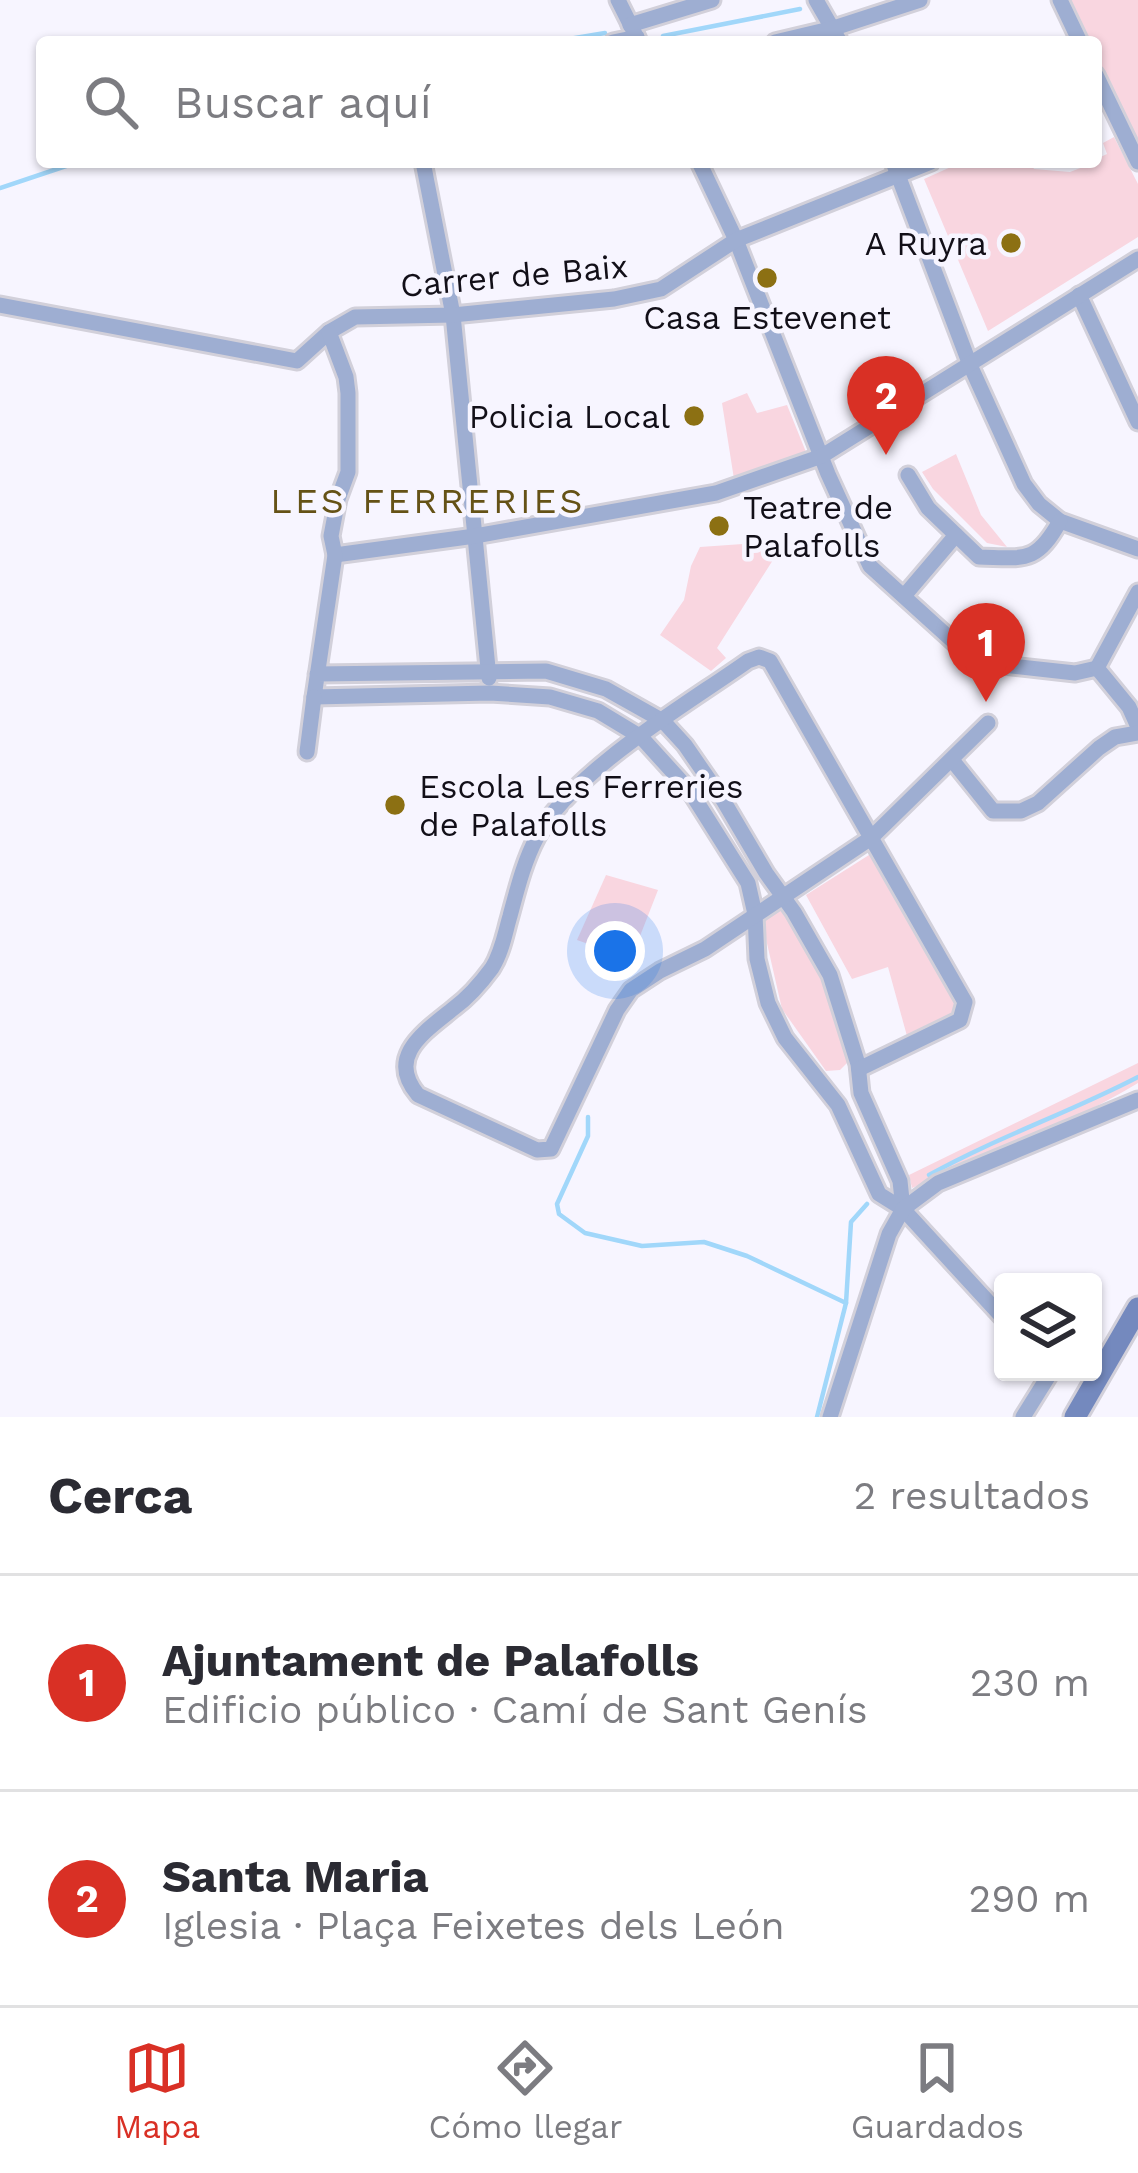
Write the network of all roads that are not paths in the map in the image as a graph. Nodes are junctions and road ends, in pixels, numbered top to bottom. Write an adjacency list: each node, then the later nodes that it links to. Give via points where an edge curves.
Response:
1 (618, 0): 6 (street)
2 (712, 0): 6 (street)
3 (816, 0): 7 (street)
4 (920, 0): 7 (street)
5 (1060, 0): 8 (street)
6 (635, 34)
7 (837, 35)
8 (1077, 36)
9 (1102, 93): 10 (street)
10 (1138, 162)
11 (424, 168): 18 (street)
12 (702, 168): 14 (street)
13 (896, 169): 14 (street, Carrer de Baix); 20 (street)
14 (736, 240): 18 (street, Carrer de Baix, via 661,290); 22 (street)
15 (1138, 259): 16 (street)
16 (1079, 295): 20 (street); 21 (street)
17 (0, 304): 19 (street, Carrer de Baix, via 297,361)
18 (453, 316): 19 (street, Carrer de Baix, via 355,317); 26 (street)
19 (329, 332): 28 (street, via 348,393)
20 (970, 365): 22 (street); 24 (street, via 1024,484)
21 (1138, 422)
22 (822, 457): 26 (street, via 716,493); 30 (street, via 870,566)
23 (908, 475): 25 (street)
24 (1060, 521): 25 (street, via 1046,547 1024,558 980,557); 27 (street)
25 (956, 535): 30 (street)
26 (475, 536): 28 (street); 32 (street)
27 (1138, 550)
28 (335, 555): 33 (street)
29 (1138, 592): 31 (street)
30 (904, 596): 31 (street, via 976,662 1075,673)
31 (1097, 668): 38 (street)
32 (489, 671): 33 (street); 34 (street); 36 (street, via 585,681)
33 (317, 674): 35 (street)
34 (490, 693): 35 (street); 39 (street, via 550,697 598,711)
35 (314, 697): 40 (street)
36 (662, 721): 39 (street); 42 (street, via 748,661 770,661); 43 (street)
37 (988, 723): 41 (street)
38 (1138, 730): 41 (street, via 1115,737 1021,811 993,811)
39 (641, 737): 44 (street, via 690,791 748,883); 44 (street, via 554,808 534,842 496,962 414,1041 409,1084 537,1150 551,1149 631,990)
40 (307, 752)
41 (952, 760): 42 (street)
42 (871, 838): 43 (street); 45 (street, via 965,1002 960,1020)
43 (783, 898): 44 (street); 45 (street, via 830,974)
44 (755, 914): 46 (street, via 768,1003 784,1038)
45 (859, 1067): 46 (street, via 838,1084); 48 (street, via 861,1093 900,1180)
46 (824, 1084): 48 (street, via 880,1194)
47 (1138, 1100): 48 (street, via 938,1184)
48 (902, 1209): 50 (street); 52 (street)
49 (1138, 1307): 54 (main road)
50 (994, 1308)
51 (1045, 1381): 53 (street)
52 (830, 1417)
53 (1023, 1417)
54 (1075, 1417)

